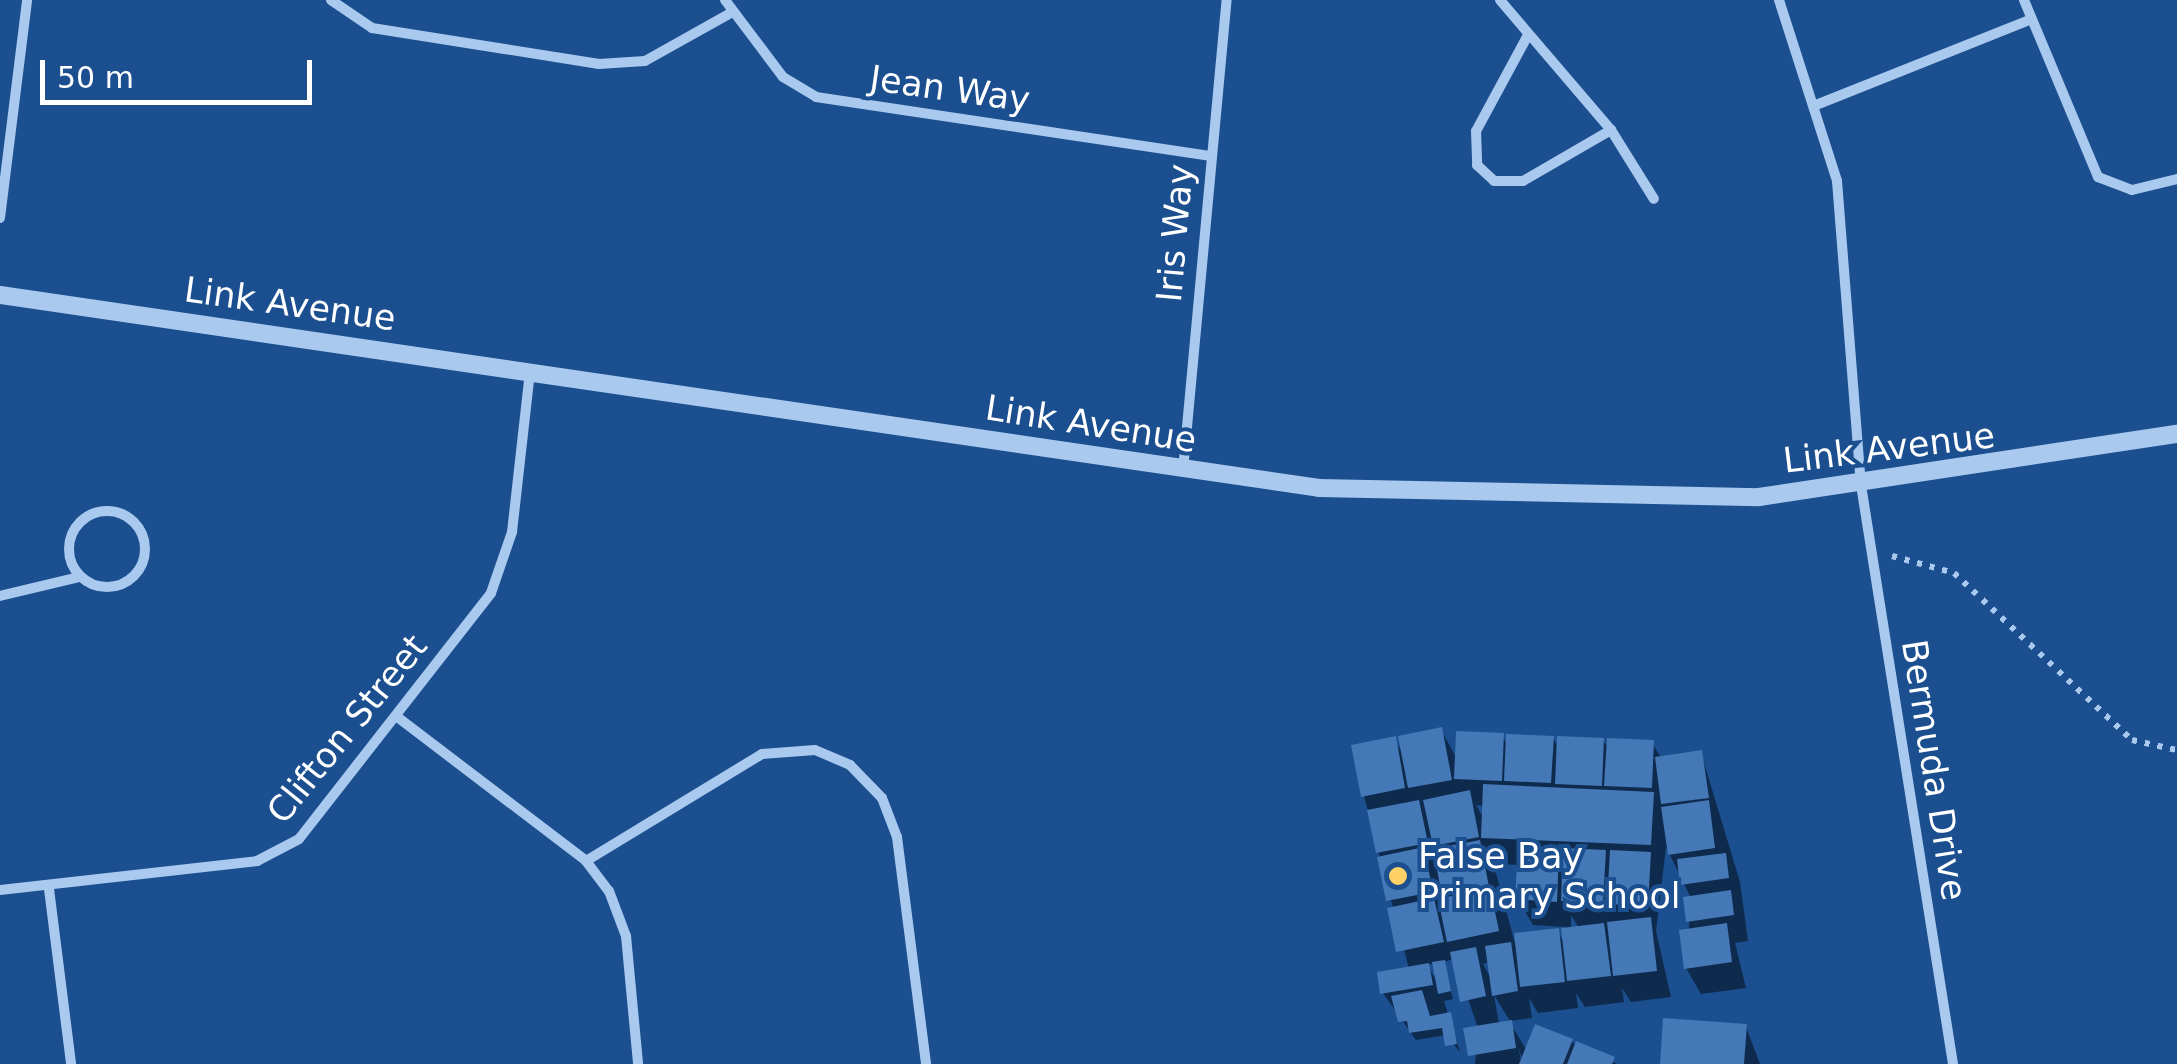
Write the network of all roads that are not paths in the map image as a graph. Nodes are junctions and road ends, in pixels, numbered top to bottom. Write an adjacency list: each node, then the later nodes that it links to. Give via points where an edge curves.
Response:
1 (27, 0): 16 (street)
2 (331, 0): 8 (street, via 372,28 600,64 644,62)
3 (725, 0): 8 (street, Jean Way)
4 (1227, 0): 13 (street, Iris Way)
5 (1500, 0): 10 (street)
6 (1779, 0): 11 (street, Bermuda Drive)
7 (2024, 0): 9 (street)
8 (731, 13): 13 (street, Jean Way, via 783,77 816,97)
9 (2030, 20): 11 (street); 14 (street, via 2098,177 2132,190)
10 (1528, 34): 12 (street); 12 (street, via 1476,130 1477,165 1494,181 1522,182)
11 (1816, 104): 21 (street, Bermuda Drive, via 1846,253)
12 (1611, 130): 15 (street)
13 (1210, 156): 20 (street, Iris Way)
14 (2177, 179)
15 (1654, 199)
16 (0, 218)
17 (0, 295): 18 (street, Link Avenue)
18 (530, 371): 20 (street, Link Avenue); 24 (street, Clifton Street, via 497,578)
19 (2177, 434): 21 (street, Link Avenue)
20 (1182, 471): 21 (street, Link Avenue, via 1319,488 1611,500)
21 (1861, 485): 31 (street, Bermuda Drive)
22 (79, 577): 22 (street, via 68,558 76,527 104,510 126,514 146,551 138,572 99,587); 23 (street)
23 (0, 596)
24 (396, 716): 25 (street); 26 (street, Clifton Street, via 278,854)
25 (586, 861): 29 (street, via 626,936); 30 (street, via 762,754 815,750 850,765 882,798 897,837)
26 (49, 889): 27 (street, Clifton Street); 28 (street)
27 (0, 890)
28 (70, 1064)
29 (638, 1064)
30 (926, 1064)
31 (1953, 1064)

